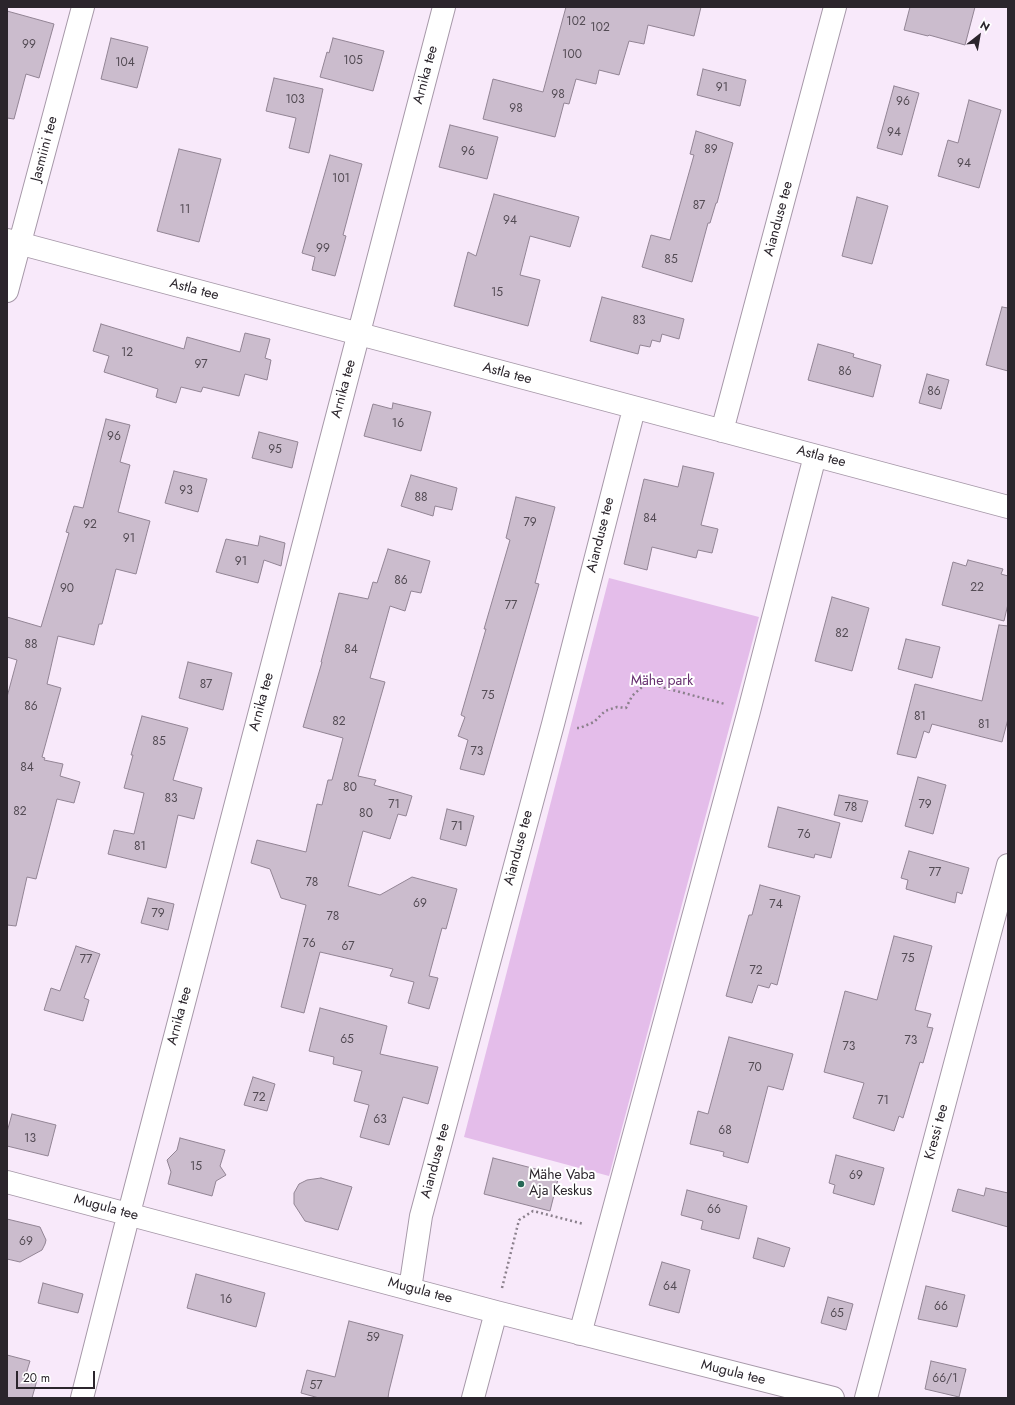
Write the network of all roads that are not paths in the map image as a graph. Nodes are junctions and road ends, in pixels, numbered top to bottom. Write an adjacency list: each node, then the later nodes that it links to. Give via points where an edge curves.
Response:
1 (83, 7): 4 (street, Jasmiini tee)
2 (444, 7): 6 (street, Arnika tee)
3 (835, 7): 8 (street, Aianduse tee)
4 (13, 242): 5 (street, Jasmiini tee); 6 (street, Astla tee)
5 (7, 291)
6 (358, 334): 7 (street, Astla tee); 13 (street, Arnika tee)
7 (634, 408): 8 (street, Astla tee); 14 (street, Aianduse tee, via 421,1216)
8 (722, 430): 9 (street, Astla tee)
9 (815, 456): 10 (street, Astla tee); 16 (street, via 750,711)
10 (1008, 507)
11 (1008, 865): 20 (street, Kressi tee)
12 (7, 1182): 13 (street, Mugula tee)
13 (128, 1214): 14 (street, Mugula tee); 17 (street, Arnika tee)
14 (410, 1289): 15 (street, Mugula tee)
15 (496, 1312): 16 (street, Mugula tee); 18 (street)
16 (580, 1334): 19 (street, Mugula tee)
17 (82, 1398)
18 (473, 1398)
19 (833, 1398)
20 (866, 1398)

